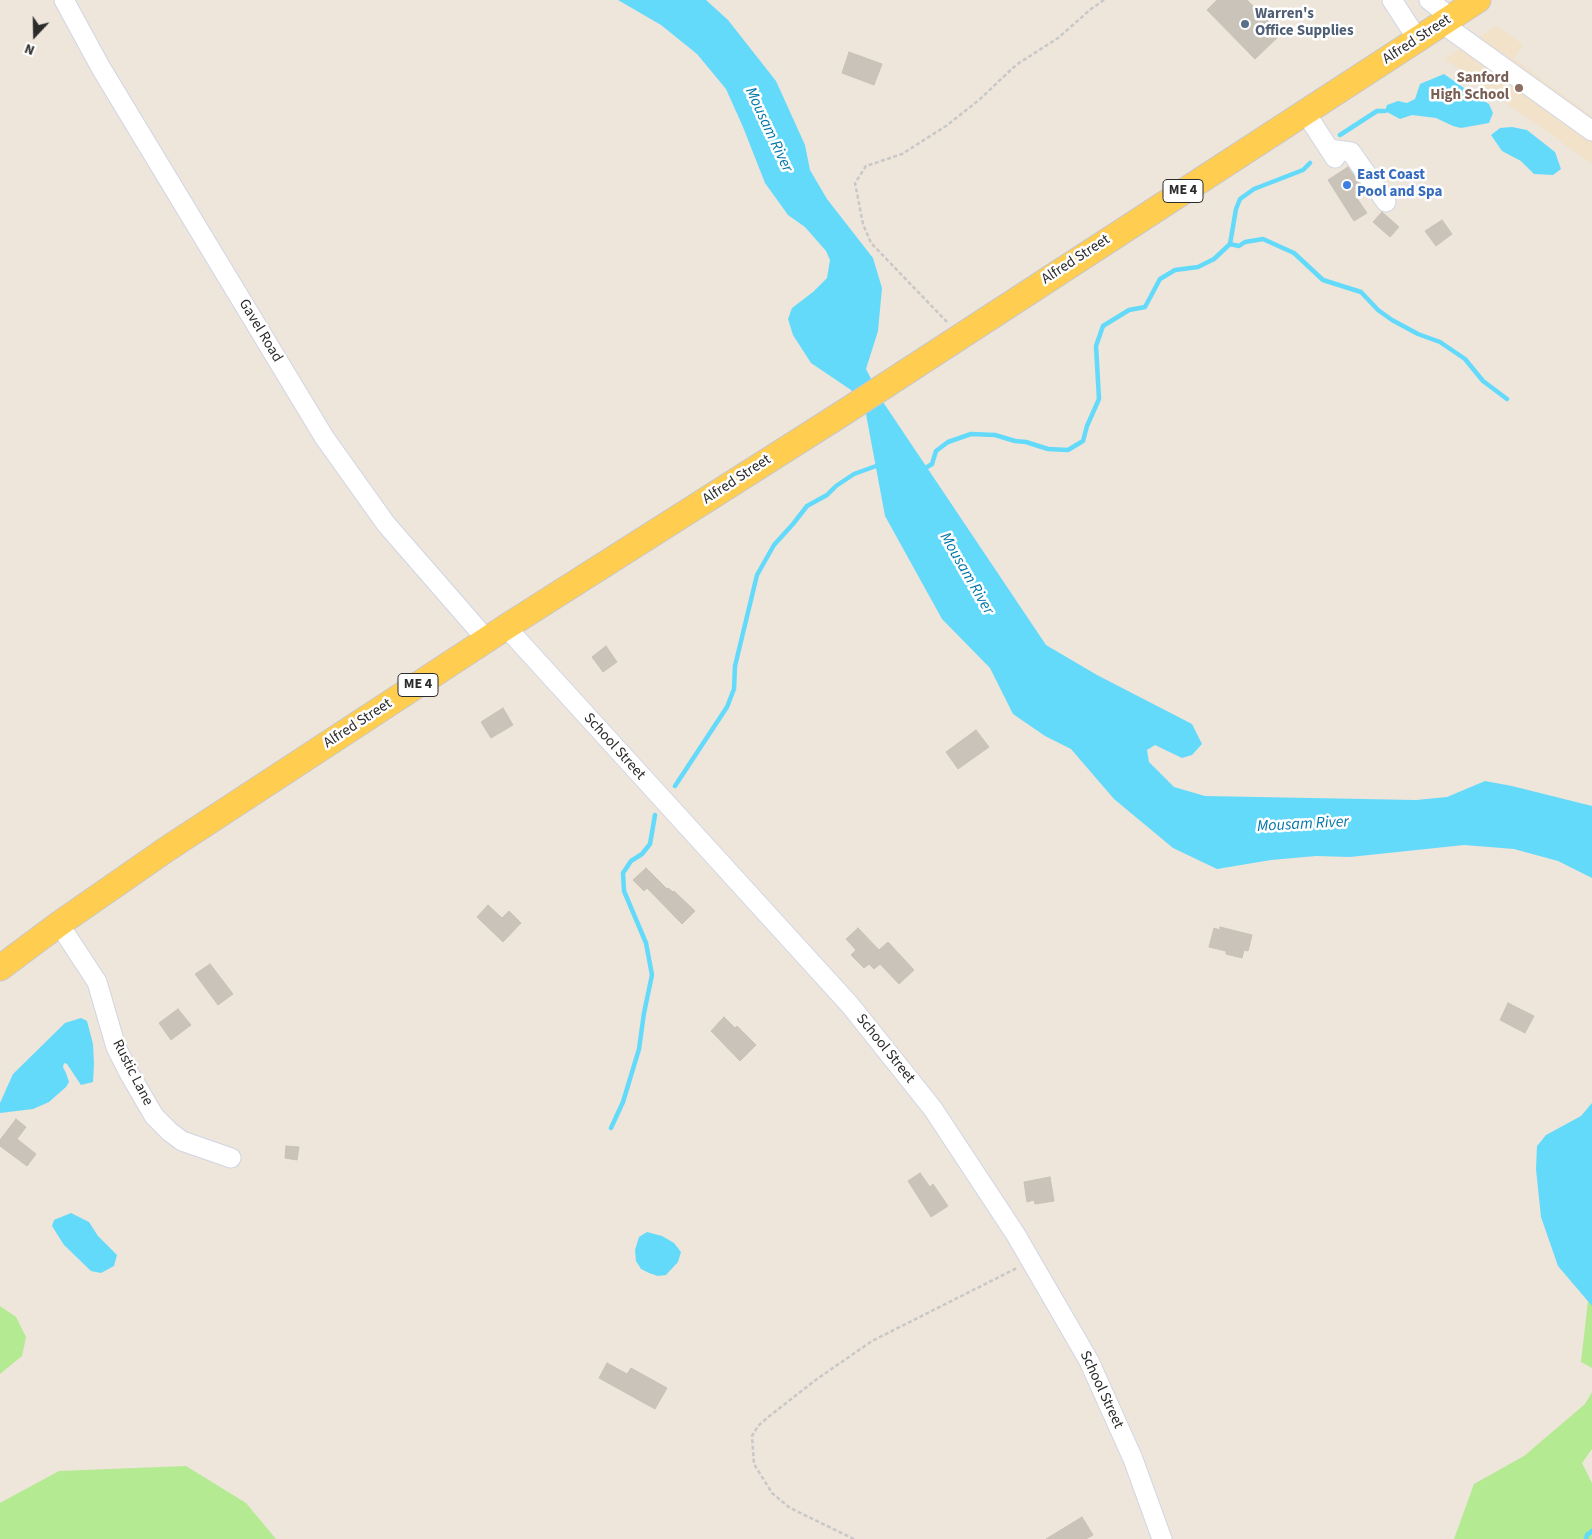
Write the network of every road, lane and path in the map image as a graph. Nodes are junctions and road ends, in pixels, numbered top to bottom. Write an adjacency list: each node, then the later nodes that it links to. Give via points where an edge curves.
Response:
1 (64, 0): 12 (street, Gavel Road, via 106,76 324,437 386,524)
2 (1104, 0): 11 (path, via 1058,38 1016,65 946,126 902,154 866,166 855,182 863,224 871,243)
3 (1392, 0): 7 (street)
4 (1429, 0): 6 (street)
5 (1478, 0): 6 (main road, Alfred Street / ME 4)
6 (1447, 21): 7 (main road, Alfred Street / ME 4); 9 (street)
7 (1418, 40): 8 (main road, Alfred Street / ME 4)
8 (1305, 112): 10 (street, via 1333,155 1351,152); 11 (main road, Alfred Street / ME 4)
9 (1592, 131)
10 (1386, 202)
11 (960, 335): 12 (main road, Alfred Street / ME 4)
12 (497, 634): 13 (main road, Alfred Street / ME 4, via 167,849); 16 (street, School Street, via 850,1005 933,1108)
13 (59, 924): 14 (main road, Alfred Street / ME 4); 15 (street, Rustic Lane, via 97,982 116,1047 154,1116 182,1141)
14 (0, 968)
15 (231, 1158)
16 (1031, 1261): 17 (path, via 872,1341 758,1426 752,1436 754,1464 772,1493 790,1508); 18 (street, School Street, via 1089,1361 1133,1459)
17 (854, 1539)
18 (1162, 1539)

